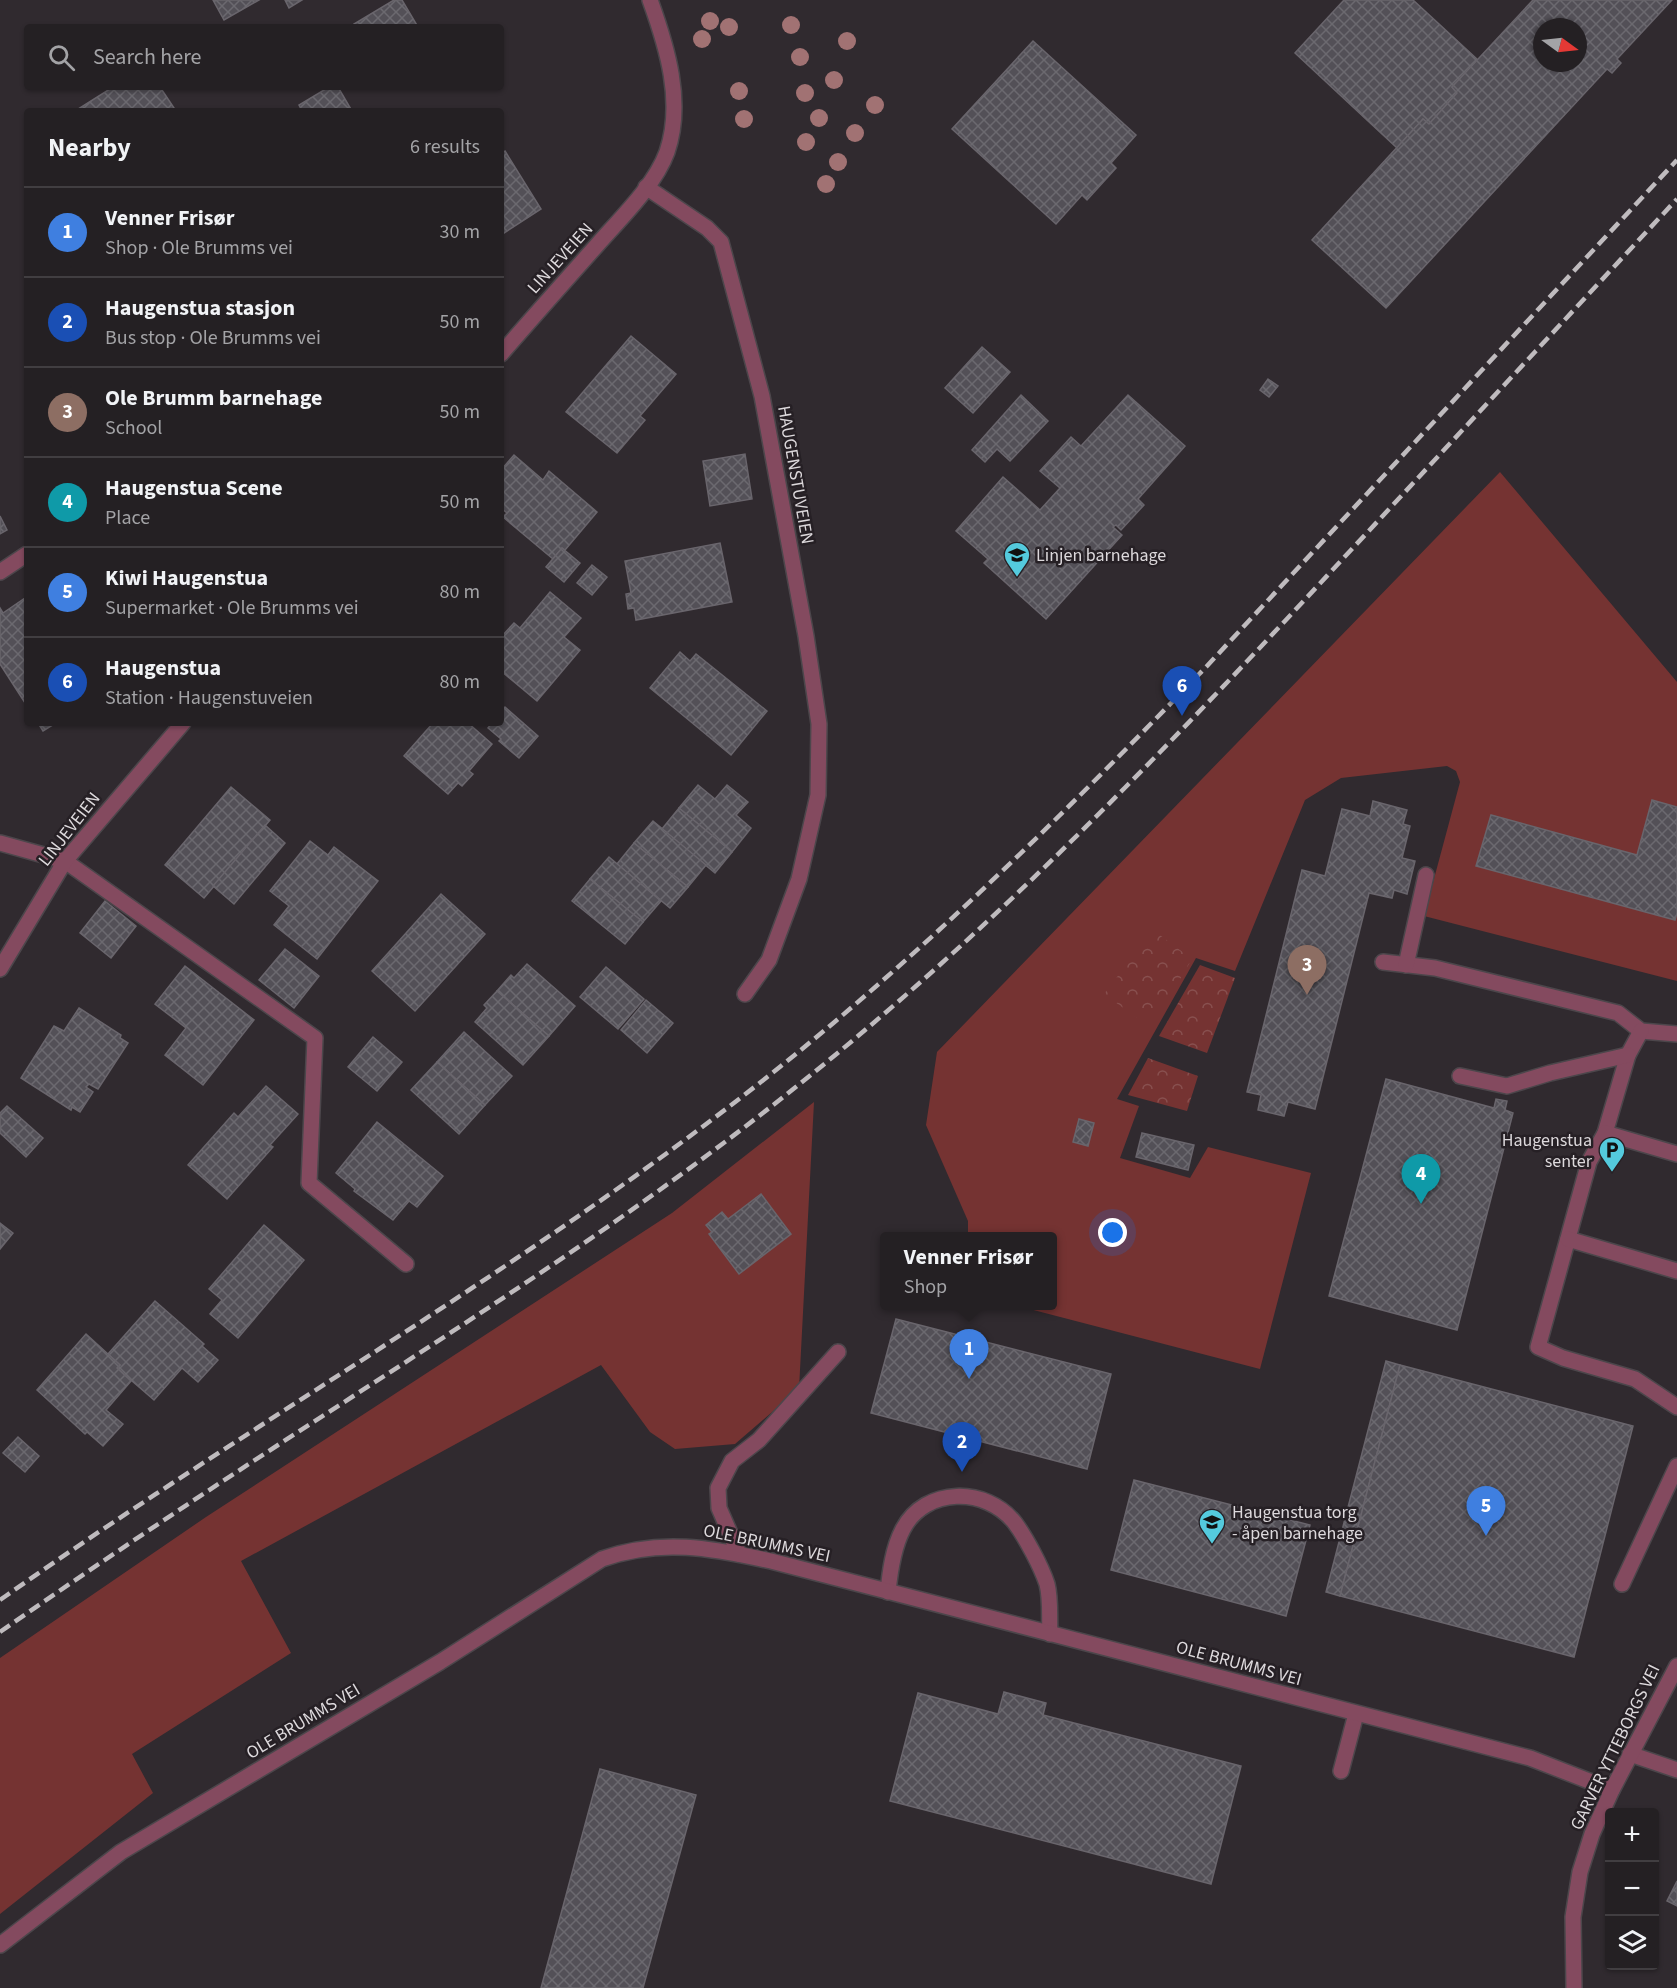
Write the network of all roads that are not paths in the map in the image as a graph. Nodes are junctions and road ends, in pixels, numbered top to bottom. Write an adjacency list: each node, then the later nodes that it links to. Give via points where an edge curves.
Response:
1 (650, 0): 2 (street, via 662,34 674,107 666,153)
2 (646, 187): 3 (street, LINJEVEIEN); 13 (street, HAUGENSTUVEIEN, via 722,242 762,396 819,724 818,795 799,879 769,960)
3 (504, 351)
4 (24, 556): 5 (street)
5 (0, 572)
6 (180, 726): 8 (street, LINJEVEIEN)
7 (0, 843): 8 (street)
8 (65, 861): 12 (street, LINJEVEIEN); 21 (street, via 315,1038 309,1183)
9 (1426, 875): 11 (street)
10 (1383, 962): 11 (street)
11 (1406, 964): 14 (street, via 1618,1013)
12 (0, 969)
13 (745, 994)
14 (1641, 1031): 15 (street); 16 (street)
15 (1677, 1034)
16 (1628, 1055): 17 (street, via 1507,1086); 18 (street)
17 (1460, 1077)
18 (1605, 1133): 19 (street); 20 (street, via 1589,1162)
19 (1677, 1154)
20 (1568, 1239): 22 (street); 24 (street, via 1538,1347 1635,1379)
21 (406, 1264)
22 (1677, 1271)
23 (838, 1352): 26 (street, via 759,1440 732,1461 718,1488 719,1508)
24 (1677, 1407)
25 (1677, 1466): 27 (street)
26 (739, 1554): 28 (street, OLE BRUMMS VEI); 36 (street, OLE BRUMMS VEI, via 678,1546 626,1551 602,1559 441,1662 121,1852)
27 (1622, 1584)
28 (888, 1592): 29 (street, OLE BRUMMS VEI); 29 (street, via 891,1565 903,1530 916,1511 934,1500 974,1497 1014,1522 1041,1569 1047,1586)
29 (1050, 1634): 31 (street, OLE BRUMMS VEI)
30 (1677, 1666): 32 (street, GARVER YTTEBORGS VEI)
31 (1356, 1714): 34 (street); 35 (street, OLE BRUMMS VEI, via 1530,1758)
32 (1630, 1754): 33 (street); 35 (street, GARVER YTTEBORGS VEI)
33 (1677, 1770)
34 (1341, 1771)
35 (1612, 1790): 37 (street, GARVER YTTEBORGS VEI, via 1580,1872 1573,1917)
36 (0, 1945)
37 (1574, 1988)

